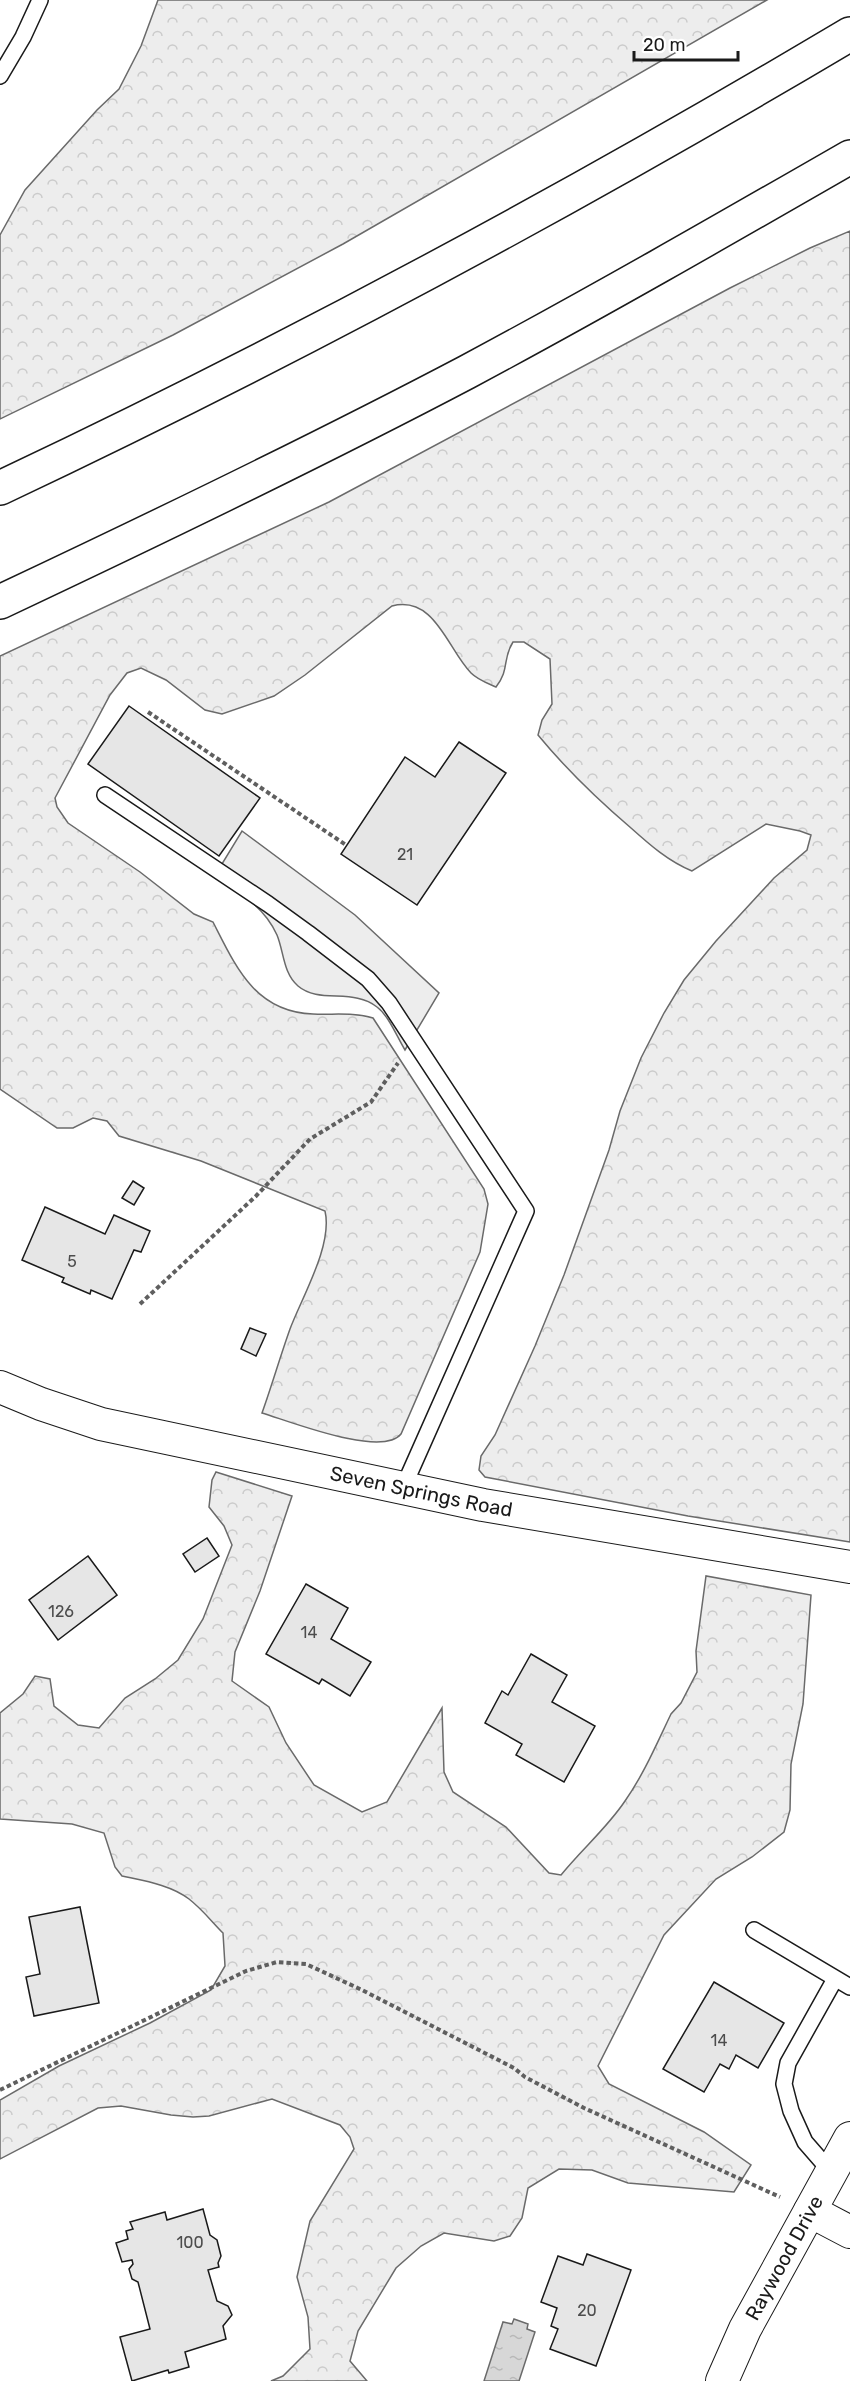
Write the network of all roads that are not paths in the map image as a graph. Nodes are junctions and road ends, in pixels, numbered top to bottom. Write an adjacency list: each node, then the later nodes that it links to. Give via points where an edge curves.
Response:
1 (40, 0): 3 (lane)
2 (850, 34): 5 (highway, via 447,262 126,428)
3 (0, 76)
4 (850, 157): 6 (highway, via 466,372 243,487)
5 (0, 488)
6 (0, 602)
7 (105, 795): 9 (lane, via 268,904 362,973 380,991 414,1040 526,1210)
8 (0, 1387): 9 (street, Seven Springs Road, via 102,1424)
9 (403, 1488): 10 (street, Seven Springs Road)
10 (850, 1567)
11 (754, 1930): 12 (lane)
12 (835, 1978): 13 (lane); 15 (lane, via 788,2063 784,2084 805,2142)
13 (850, 1987)
14 (850, 2138): 15 (street, Raywood Drive)
15 (832, 2173): 16 (street, Raywood Drive)
16 (810, 2211): 17 (street); 18 (street, Raywood Drive, via 745,2329)
17 (850, 2232)
18 (722, 2381)

